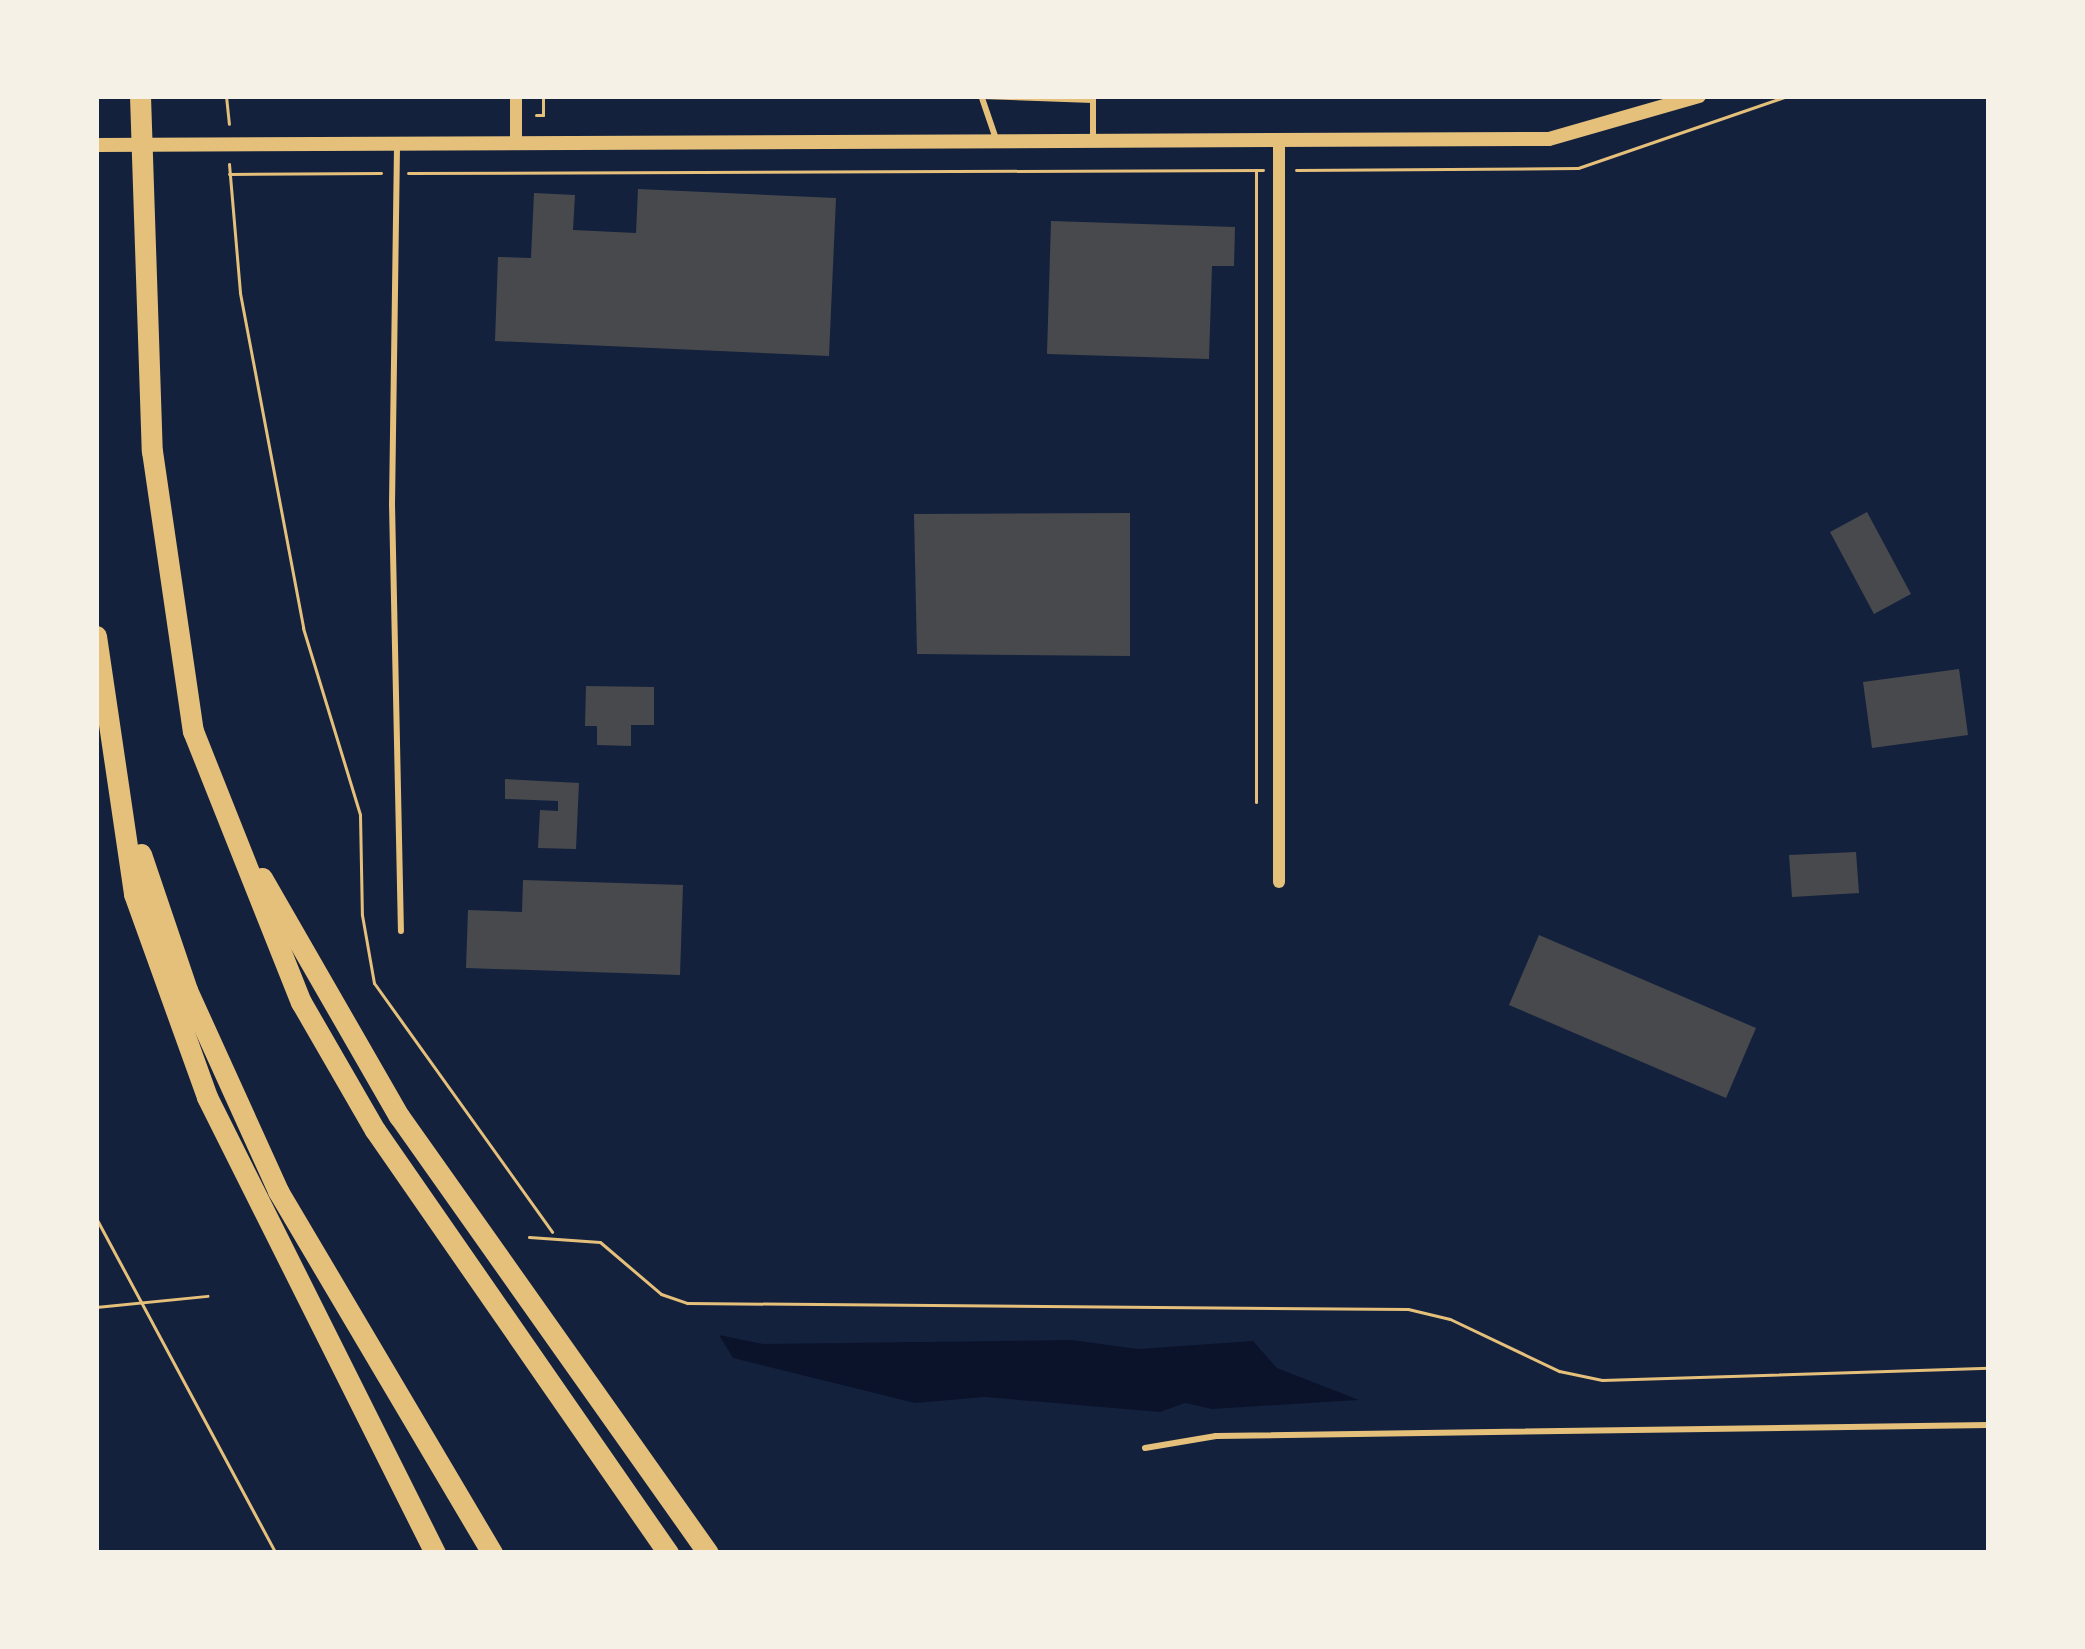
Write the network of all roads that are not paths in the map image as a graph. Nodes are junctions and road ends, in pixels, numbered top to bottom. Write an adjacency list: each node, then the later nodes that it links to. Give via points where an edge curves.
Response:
1 (516, 96): 8 (street)
2 (1700, 96): 6 (street, via 1549,139)
3 (981, 97): 5 (lane, via 1093,100); 7 (lane)
4 (140, 106): 12 (highway, via 152,451)
5 (1094, 141): 6 (street); 7 (street)
6 (1279, 141): 14 (street)
7 (997, 142): 8 (street)
8 (516, 143): 9 (street)
9 (397, 144): 10 (street); 15 (lane, via 392,504)
10 (96, 145)
11 (96, 636): 13 (highway)
12 (194, 731): 20 (highway, via 301,1002 375,1130); 21 (highway, via 323,996)
13 (114, 748): 18 (highway, via 134,894 207,1097); 19 (highway, via 150,891 228,1090 289,1210)
14 (1279, 882)
15 (401, 931)
16 (1989, 1425): 17 (lane, via 1216,1436)
17 (1145, 1448)
18 (435, 1553)
19 (492, 1553)
20 (668, 1553)
21 (708, 1553)

